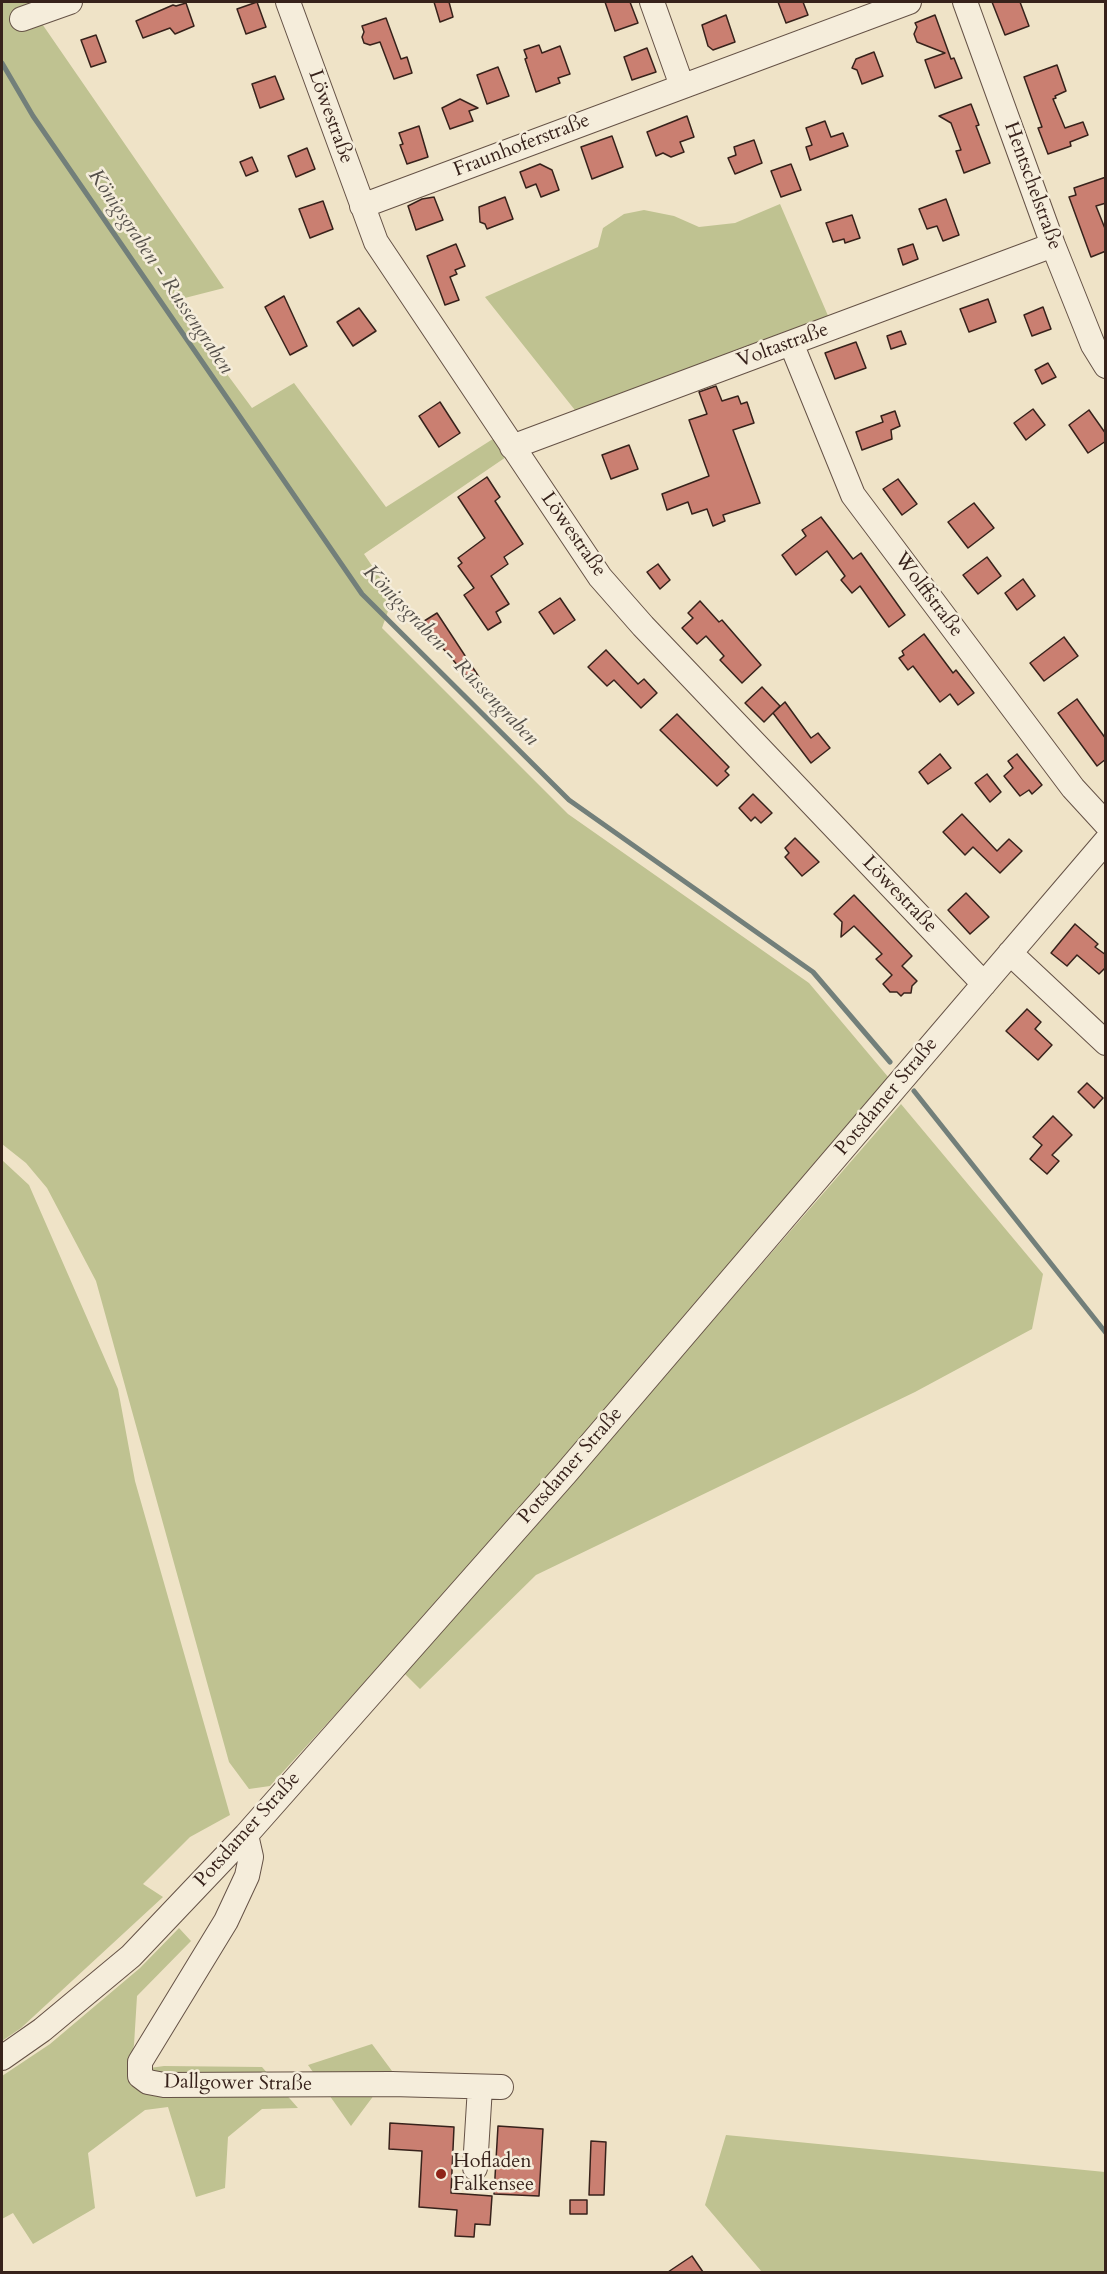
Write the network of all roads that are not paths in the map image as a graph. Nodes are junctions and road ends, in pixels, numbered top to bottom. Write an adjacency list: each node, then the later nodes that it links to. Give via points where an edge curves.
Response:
1 (70, 2): 6 (street)
2 (288, 2): 8 (street, Löwestraße)
3 (652, 2): 7 (street)
4 (909, 2): 7 (street, Fraunhoferstraße)
5 (965, 2): 9 (street, Hentschelstraße)
6 (22, 19)
7 (682, 86): 8 (street, Fraunhoferstraße)
8 (362, 206): 12 (street, Löwestraße, via 376,242)
9 (1053, 245): 10 (street, Voltastraße); 11 (street, Hentschelstraße, via 1093,345)
10 (791, 343): 12 (street, Voltastraße); 13 (street, Wolffstraße, via 853,495 1073,788)
11 (1106, 366)
12 (513, 447): 16 (street, Löwestraße, via 600,577)
13 (1106, 824)
14 (1106, 841): 15 (street, Potsdamer Straße)
15 (1010, 953): 16 (street, Potsdamer Straße); 17 (street)
16 (984, 984): 18 (street, Potsdamer Straße, via 566,1473)
17 (1106, 1043)
18 (246, 1834): 19 (street, Potsdamer Straße, via 131,1956); 20 (street, Dallgower Straße, via 251,1857 247,1876 226,1922 140,2062 140,2076 164,2085 490,2087)
19 (2, 2058)
20 (475, 2168)

